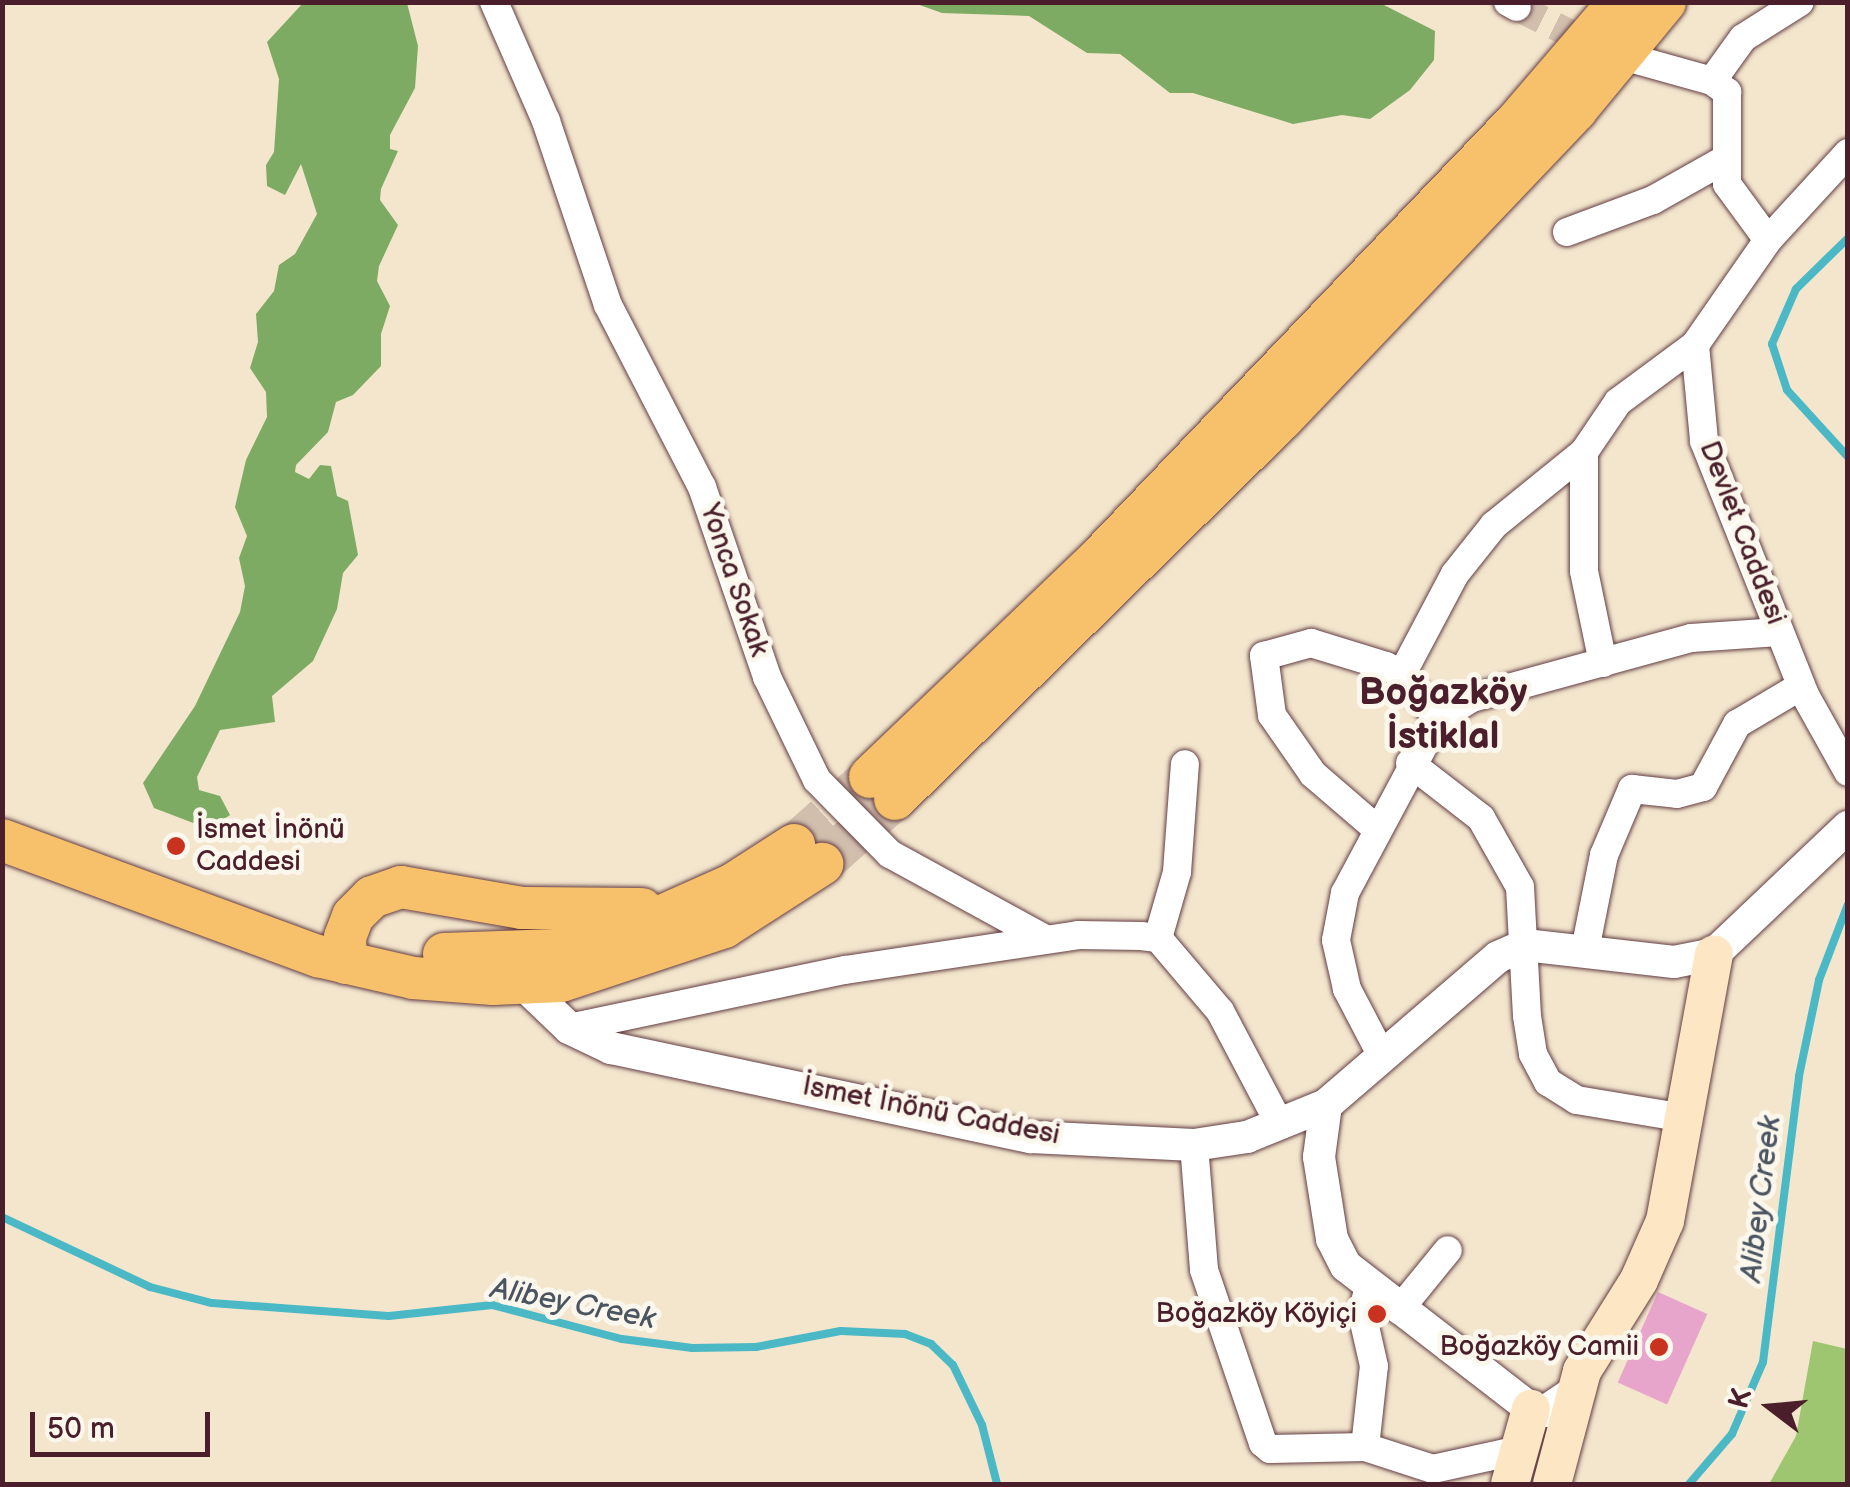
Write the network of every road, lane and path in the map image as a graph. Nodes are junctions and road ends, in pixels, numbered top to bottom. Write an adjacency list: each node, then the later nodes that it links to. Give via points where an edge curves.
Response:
1 (494, 2): 26 (street, Yonca Sokak, via 546,121 608,305 702,487 767,678 817,780 890,854)
2 (1619, 2): 3 (main road, via 1507,131 883,788 1283,418 1576,110)
3 (1665, 2)
4 (1800, 2): 6 (street, via 1743,38)
5 (1637, 60): 6 (street)
6 (1712, 81): 8 (street, via 1729,99)
7 (1848, 153): 10 (street)
8 (1724, 160): 9 (street, via 1653,200); 10 (street, via 1734,199)
9 (1567, 232)
10 (1768, 240): 11 (street)
11 (1695, 345): 12 (street, via 1618,402); 13 (street, Devlet Caddesi, via 1704,440)
12 (1584, 452): 14 (street, via 1584,571); 15 (street, via 1494,525 1455,574)
13 (1779, 632): 14 (street, via 1691,638); 16 (street, Devlet Caddesi)
14 (1604, 662): 17 (street, via 1472,698)
15 (1402, 674): 17 (street); 22 (street, via 1311,642 1264,656 1272,714 1313,774)
16 (1802, 686): 20 (street, Devlet Caddesi); 29 (street, via 1737,724 1703,787 1676,794 1632,790 1604,855)
17 (1438, 719): 18 (street)
18 (1410, 763): 22 (street); 27 (street, via 1480,818 1505,856 1520,887)
19 (1185, 764): 25 (street, via 1176,872)
20 (1848, 772)
21 (1848, 827): 30 (street)
22 (1378, 830): 35 (street, via 1344,893 1336,940 1347,988)
23 (2, 840): 28 (main road)
24 (695, 902): 28 (main road, via 559,910 402,888 372,897 353,916); 32 (main road); 32 (main road, via 808,854 724,927 561,980)
25 (1158, 938): 26 (street); 38 (street, via 1220,1011)
26 (1045, 940): 34 (street, via 845,970)
27 (1525, 945): 29 (street); 35 (street, İsmet İnönü Caddesi, via 1498,956); 37 (street, via 1533,1054 1548,1082 1577,1100)
28 (345, 950): 32 (main road, via 413,978)
29 (1585, 950): 31 (street)
30 (1714, 954): 31 (street); 33 (main road)
31 (1674, 962): 33 (street, via 1689,970)
32 (514, 969): 34 (street, İsmet İnönü Caddesi)
33 (1704, 993): 37 (main road)
34 (569, 1028): 39 (street, İsmet İnönü Caddesi, via 611,1048 1030,1137)
35 (1382, 1056): 36 (street, İsmet İnönü Caddesi)
36 (1326, 1105): 38 (street, İsmet İnönü Caddesi); 40 (street)
37 (1686, 1118): 44 (main road, via 1665,1221)
38 (1280, 1125): 39 (street, İsmet İnönü Caddesi); 40 (street, via 1298,1132)
39 (1194, 1145): 46 (street, via 1204,1270 1263,1442 1270,1450)
40 (1319, 1157): 42 (street, via 1332,1239 1346,1266)
41 (1448, 1250): 43 (street)
42 (1368, 1286): 43 (street); 46 (street, via 1362,1314 1374,1366)
43 (1398, 1310): 45 (street)
44 (1574, 1392): 45 (street, via 1546,1411); 49 (main road)
45 (1531, 1410): 47 (main road)
46 (1366, 1447): 47 (street, via 1433,1469)
47 (1524, 1449): 48 (main road)
48 (1510, 1484)
49 (1552, 1484)

